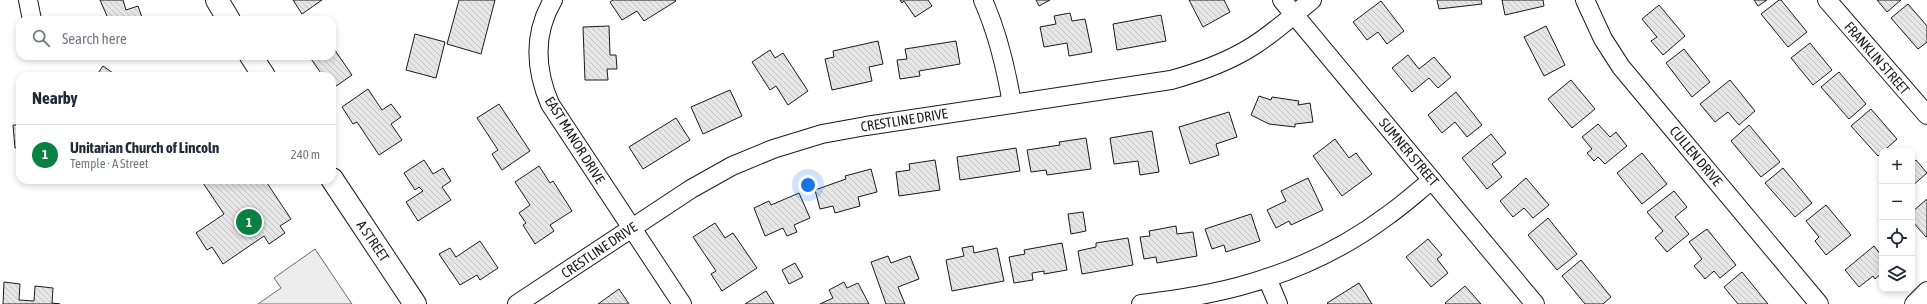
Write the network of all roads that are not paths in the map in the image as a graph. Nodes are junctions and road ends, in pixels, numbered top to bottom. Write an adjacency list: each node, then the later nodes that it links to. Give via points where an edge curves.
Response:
1 (28, 0): 10 (street)
2 (216, 0): 11 (main road)
3 (552, 0): 18 (street, EAST MANOR DRIVE, via 540,28 538,67 542,86 550,104)
4 (983, 0): 14 (street, via 995,28)
5 (1282, 0): 9 (street, SUMNER STREET)
6 (1312, 0): 9 (street, CRESTLINE DRIVE)
7 (1585, 0): 27 (street, CULLEN DRIVE, via 1603,38 1621,67)
8 (1827, 0): 15 (street, FRANKLIN STREET)
9 (1294, 14): 14 (street, CRESTLINE DRIVE, via 1254,46 1200,72 1171,80); 16 (street, SUMNER STREET)
10 (31, 16)
11 (226, 16)
12 (254, 60): 13 (main road)
13 (261, 72)
14 (1012, 104): 18 (street, CRESTLINE DRIVE, via 822,134 773,149 732,166 691,189)
15 (1927, 115)
16 (1432, 180): 19 (street, via 1387,217 1349,241 1310,261); 26 (street, SUMNER STREET)
17 (335, 184): 21 (main road, A STREET)
18 (632, 228): 22 (street, CRESTLINE DRIVE); 23 (street, EAST MANOR DRIVE)
19 (1267, 278): 24 (street, via 1207,294); 25 (street)
20 (1927, 291): 28 (street)
21 (415, 304)
22 (517, 304)
23 (682, 304)
24 (1140, 304)
25 (1278, 304)
26 (1535, 304)
27 (1819, 304)
28 (1914, 304)

